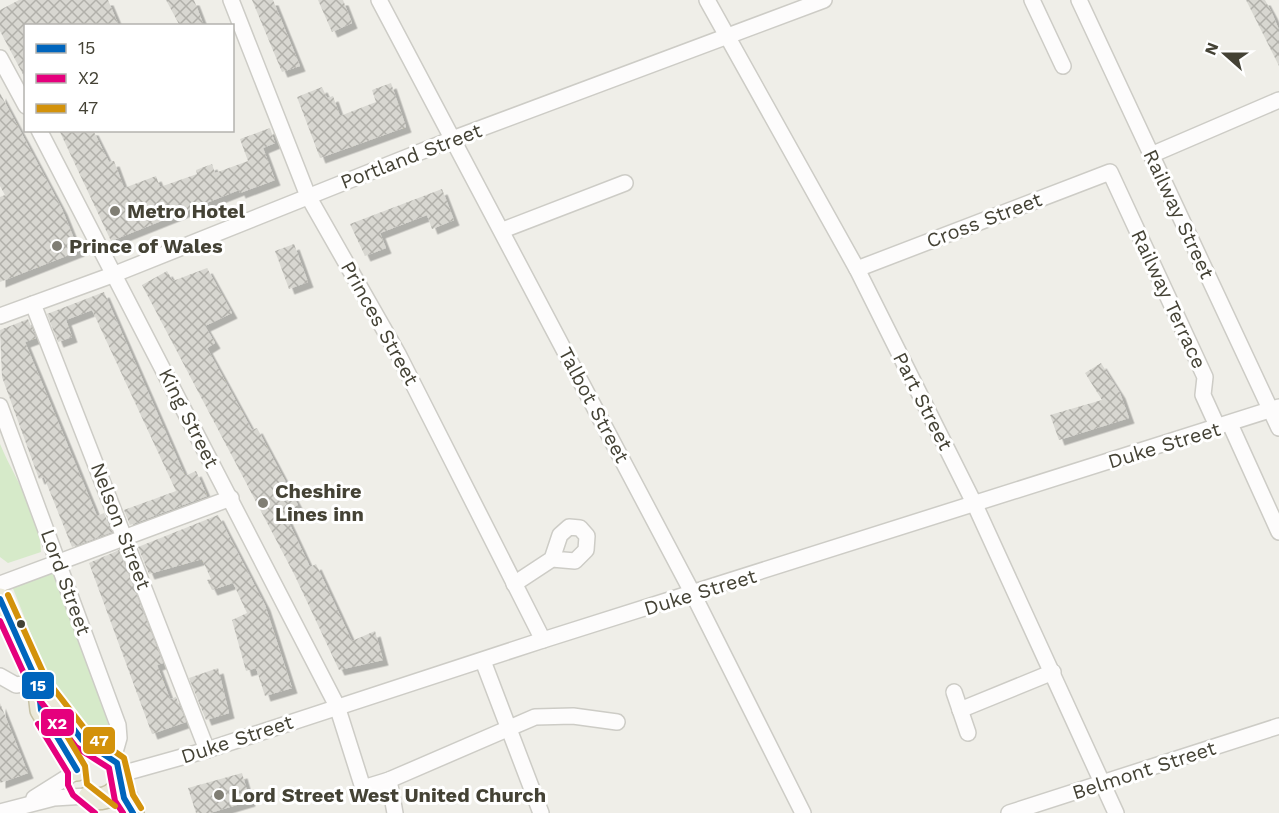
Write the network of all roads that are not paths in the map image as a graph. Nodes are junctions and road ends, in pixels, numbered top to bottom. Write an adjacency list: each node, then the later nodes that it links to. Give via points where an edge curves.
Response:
1 (231, 0): 17 (street, Princes Street)
2 (379, 0): 13 (street, Talbot Street)
3 (707, 0): 7 (street, Part Street)
4 (1032, 0): 9 (street)
5 (1079, 0): 14 (street, Railway Street)
6 (818, 1): 7 (street, Portland Street)
7 (727, 36): 13 (street, Portland Street); 19 (street, Part Street)
8 (0, 58): 11 (street)
9 (1063, 66)
10 (1279, 100): 14 (street)
11 (24, 102)
12 (40, 132): 20 (street, King Street)
13 (455, 138): 17 (street, Portland Street); 18 (street, Talbot Street)
14 (1151, 155): 24 (street, Railway Street)
15 (1110, 172): 19 (street, Cross Street); 25 (street, Railway Terrace, via 1205,377 1203,395)
16 (625, 183): 18 (street)
17 (308, 196): 20 (street, Portland Street); 34 (street, Princes Street, via 399,354)
18 (503, 230): 35 (street, Talbot Street)
19 (857, 269): 28 (street, Part Street)
20 (116, 274): 21 (street, Portland Street); 27 (street, King Street)
21 (33, 304): 22 (street, Portland Street); 30 (street, Nelson Street)
22 (0, 316)
23 (0, 406): 32 (street, Lord Street)
24 (1275, 408): 25 (street, Duke Street); 26 (street, Railway Street)
25 (1224, 426): 28 (street, Duke Street); 29 (street, Railway Terrace)
26 (1279, 428)
27 (231, 498): 30 (street); 43 (street, King Street)
28 (975, 505): 35 (street, Duke Street); 39 (street, Part Street)
29 (1279, 532)
30 (126, 537): 32 (street); 49 (street, Nelson Street)
31 (552, 559): 34 (street)
32 (60, 562): 33 (street); 50 (street, Lord Street, via 118,725)
33 (0, 584)
34 (514, 584): 37 (street, Princes Street)
35 (693, 594): 37 (street, Duke Street); 61 (street, Talbot Street)
36 (0, 600): 41 (highway)
37 (543, 640): 38 (street, Duke Street)
38 (483, 661): 43 (street, Duke Street); 47 (street)
39 (1053, 672): 44 (street); 53 (street, Part Street)
40 (0, 676): 41 (street, via 16,685)
41 (37, 683): 50 (highway, via 78,736); 51 (highway, via 41,710)
42 (954, 692): 44 (street)
43 (337, 706): 49 (street, Duke Street); 52 (street, King Street, via 363,788)
44 (960, 710): 48 (street)
45 (616, 722): 47 (street, via 573,716 535,717)
46 (1279, 726): 53 (street, Belmont Street)
47 (510, 730): 52 (street); 60 (street)
48 (968, 733)
49 (207, 750): 50 (street, Duke Street)
50 (115, 768): 51 (highway, via 87,757); 54 (highway, via 116,791 107,798); 58 (highway)
51 (77, 770): 54 (highway, via 77,783); 55 (street)
52 (389, 780): 59 (street)
53 (1104, 783): 62 (street, Belmont Street); 63 (street, Part Street)
54 (88, 797): 55 (street, via 68,795); 57 (highway)
55 (24, 804): 56 (street)
56 (0, 812)
57 (110, 813)
58 (133, 813)
59 (394, 813)
60 (541, 813)
61 (803, 813)
62 (1009, 813)
63 (1116, 813)

